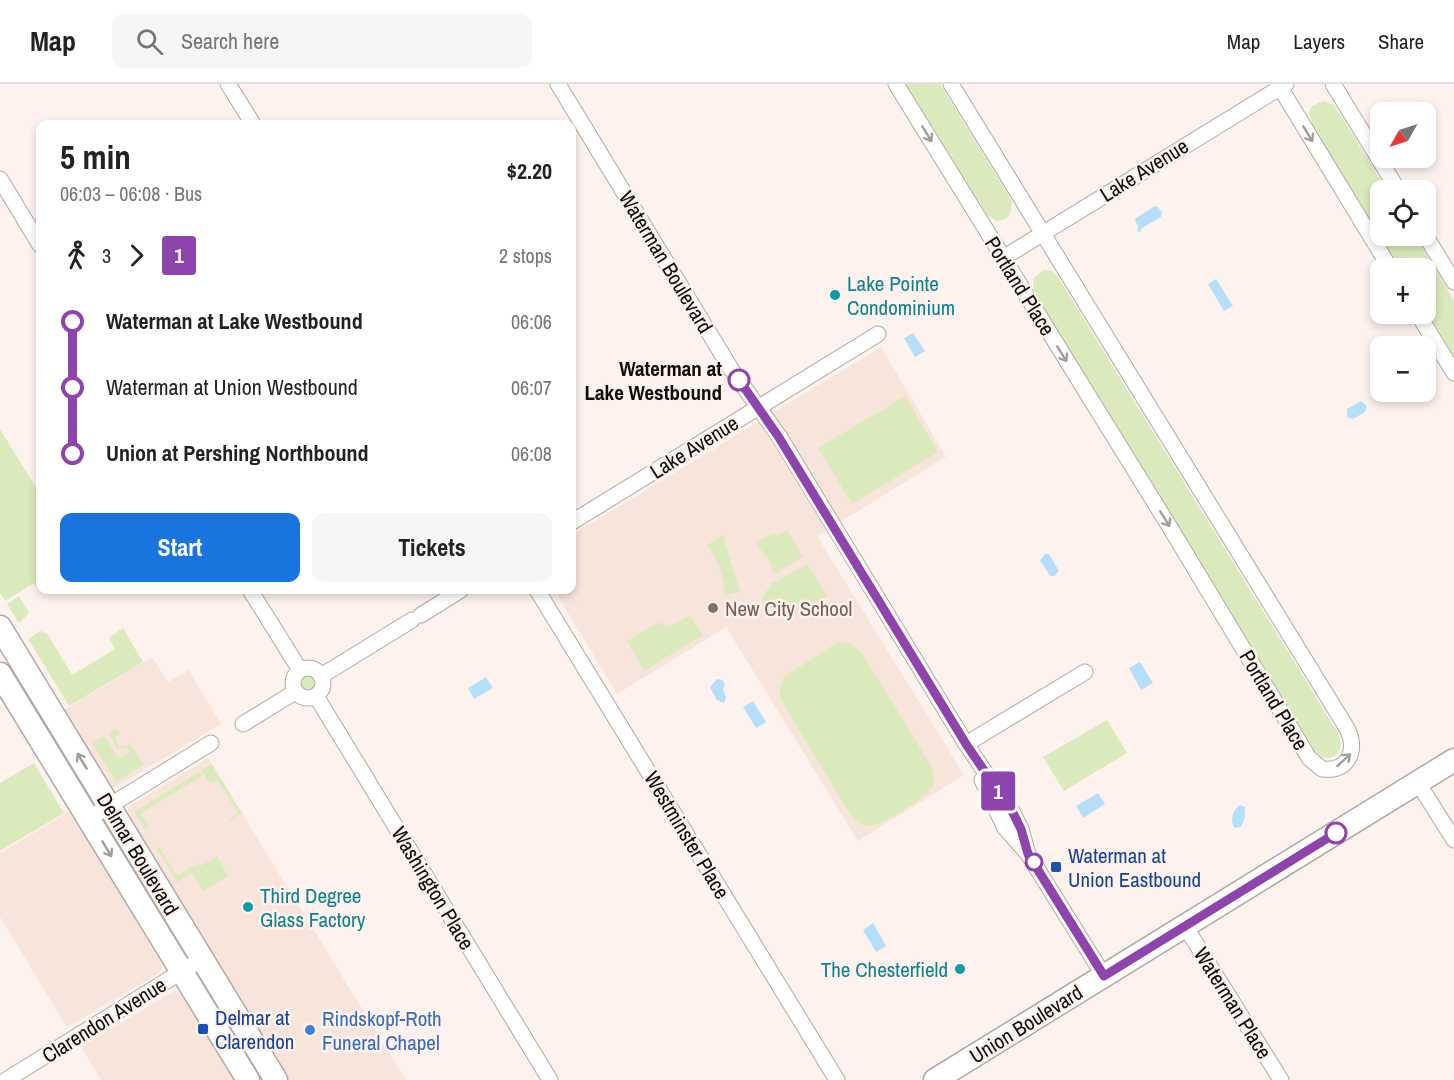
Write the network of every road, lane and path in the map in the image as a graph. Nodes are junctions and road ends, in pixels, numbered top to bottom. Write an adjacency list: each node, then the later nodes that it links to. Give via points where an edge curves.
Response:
1 (228, 84): 7 (street)
2 (558, 84): 19 (street, Waterman Boulevard, via 731,369)
3 (896, 84): 13 (street, Portland Place, one-way to 13)
4 (951, 84): 10 (street, Portland Place)
5 (1333, 84): 9 (street)
6 (1281, 85): 10 (street, Lake Avenue); 14 (street, one-way to 14)
7 (250, 120)
8 (0, 179): 11 (street)
9 (1392, 180)
10 (1042, 233): 13 (street, Lake Avenue); 13 (street, Portland Place, one-way to 10, via 1309,758 1322,768 1341,765 1352,752 1348,730)
11 (36, 238)
12 (1432, 246): 15 (street)
13 (1003, 258)
14 (1384, 258)
15 (1454, 282)
16 (1424, 324): 18 (street)
17 (878, 334): 19 (street, Lake Avenue)
18 (1454, 373)
19 (759, 408): 20 (street, Lake Avenue); 33 (street, Waterman Boulevard)
20 (576, 520)
21 (252, 594): 25 (street)
22 (454, 594): 28 (street)
23 (539, 594): 47 (street, Westminster Place)
24 (0, 627): 36 (main road, Delmar Boulevard, one-way to 24)
25 (300, 670): 28 (street, via 314,669); 29 (street, via 292,682)
26 (1085, 672): 33 (street)
27 (0, 674): 37 (main road, Delmar Boulevard)
28 (321, 676): 30 (street, via 322,689)
29 (295, 692): 30 (street, via 307,698); 31 (street)
30 (316, 696): 46 (street, Washington Place)
31 (243, 724)
32 (212, 743): 36 (street)
33 (966, 744): 42 (street, Waterman Boulevard, via 1017,821 1028,854)
34 (1454, 760): 35 (main road, Union Boulevard)
35 (1418, 783): 38 (street); 39 (main road, Union Boulevard)
36 (109, 806): 37 (street); 40 (main road, Delmar Boulevard)
37 (88, 819): 41 (main road, Delmar Boulevard, one-way to 41)
38 (1454, 840)
39 (1185, 926): 42 (main road, Union Boulevard); 49 (street, Waterman Place)
40 (202, 959): 41 (street, Clarendon Avenue); 45 (main road, Delmar Boulevard)
41 (182, 972): 43 (street, Clarendon Avenue); 44 (main road, Delmar Boulevard)
42 (1104, 976): 48 (main road, Union Boulevard)
43 (6, 1080)
44 (248, 1080)
45 (276, 1080)
46 (550, 1080)
47 (837, 1080)
48 (935, 1080)
49 (1281, 1080)

